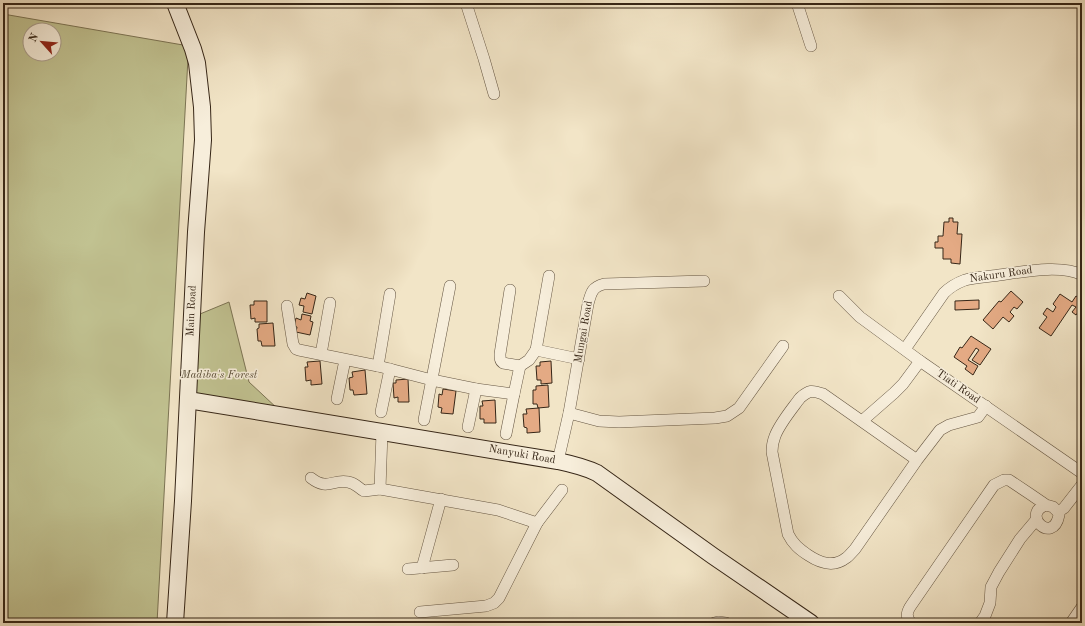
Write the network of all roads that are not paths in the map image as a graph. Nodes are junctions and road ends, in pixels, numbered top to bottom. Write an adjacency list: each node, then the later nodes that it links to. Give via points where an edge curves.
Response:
1 (175, 3): 29 (street, Main Road, via 197,63 202,107 203,140)
2 (466, 3): 5 (street)
3 (797, 3): 4 (street)
4 (811, 46)
5 (494, 94)
6 (1082, 275): 16 (street, Nakuru Road, via 1077,272 1047,269 975,277 963,281 944,293)
7 (549, 276): 17 (street)
8 (704, 281): 19 (street, Mungai Road, via 604,284 595,287 588,304)
9 (450, 286): 25 (street)
10 (510, 290): 23 (street, via 500,358 503,363)
11 (390, 294): 22 (street)
12 (839, 296): 16 (street, Tiati Road, via 860,316)
13 (330, 302): 18 (street)
14 (287, 306): 18 (street, via 294,346 299,350)
15 (783, 346): 32 (street, via 739,408 727,416 619,422 599,421)
16 (905, 349): 21 (street, Tiati Road)
17 (536, 350): 19 (street); 23 (street, via 529,360)
18 (321, 354): 20 (street)
19 (579, 359): 32 (street, Mungai Road)
20 (345, 360): 22 (street); 28 (street)
21 (920, 360): 30 (street, Tiati Road); 34 (street, via 903,384)
22 (378, 366): 24 (street)
23 (520, 366): 27 (street)
24 (390, 369): 25 (street); 31 (street)
25 (432, 380): 26 (street); 33 (street)
26 (476, 388): 27 (street); 35 (street)
27 (514, 394): 37 (street)
28 (337, 399)
29 (188, 400): 36 (street, Nanyuki Road); 55 (street, Main Road)
30 (986, 406): 38 (street, via 978,417 942,428); 40 (street, Tiati Road)
31 (381, 412)
32 (569, 413): 39 (street, Mungai Road)
33 (424, 420)
34 (862, 421): 38 (street); 38 (street, via 824,394 810,391 800,398 774,436 772,452 788,534 799,550 818,562 827,564 846,558 855,549)
35 (468, 427)
36 (382, 432): 39 (street, Nanyuki Road); 43 (street)
37 (506, 434)
38 (917, 460)
39 (558, 461): 58 (street, Nanyuki Road, via 598,473)
40 (1082, 473)
41 (311, 478): 43 (street, via 321,484 350,482 364,491)
42 (1082, 485): 47 (street)
43 (380, 489): 45 (street)
44 (562, 490): 49 (street)
45 (441, 499): 49 (street, via 503,511); 51 (street)
46 (1046, 505): 47 (street); 48 (street, via 1037,512); 59 (street, via 1009,480 994,485 907,612)
47 (1058, 512): 48 (street, via 1058,520 1051,528 1040,526)
48 (1036, 520): 60 (street, via 1020,539 999,572 991,588 990,603)
49 (537, 523): 54 (street, via 500,598 494,603 486,606)
50 (453, 565): 51 (street)
51 (422, 568): 52 (street)
52 (408, 569)
53 (1082, 607): 61 (street)
54 (420, 612)
55 (175, 623)
56 (714, 623): 57 (street)
57 (726, 623)
58 (811, 623)
59 (911, 623)
60 (980, 623)
61 (1071, 623)

